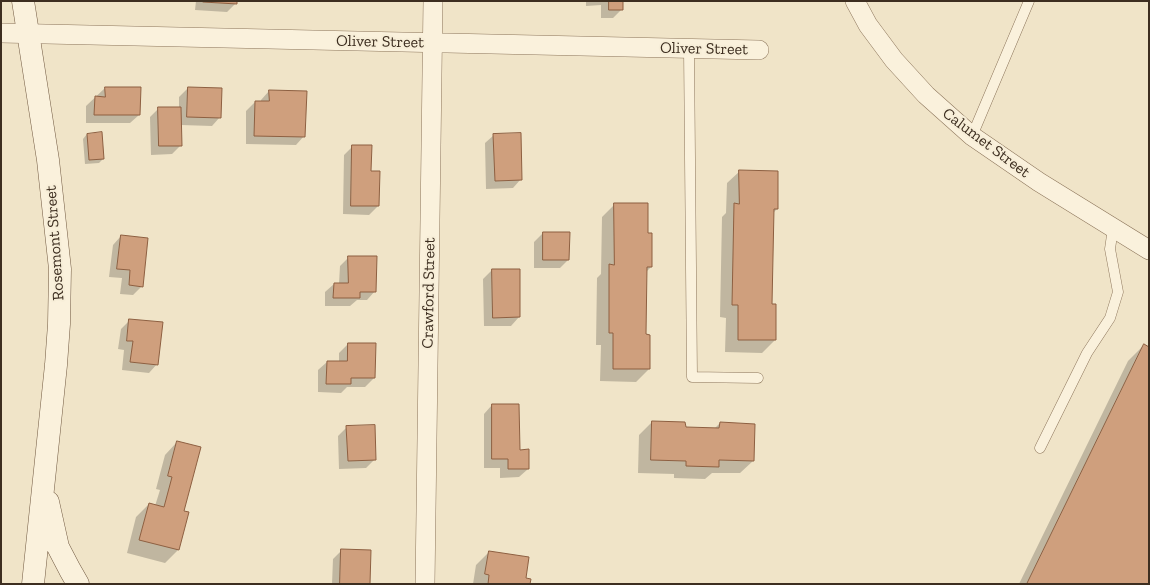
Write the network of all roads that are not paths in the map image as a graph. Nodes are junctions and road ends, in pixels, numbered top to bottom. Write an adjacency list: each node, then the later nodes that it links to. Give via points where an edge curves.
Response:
1 (23, 1): 6 (main road, Rosemont Street)
2 (433, 1): 7 (street, Crawford Street)
3 (855, 1): 10 (street, Calumet Street, via 868,25 894,60 926,95)
4 (1029, 1): 10 (lane)
5 (1, 33): 6 (street, Oliver Street)
6 (28, 34): 7 (street, Oliver Street); 15 (main road, Rosemont Street, via 48,160 60,269 59,324)
7 (432, 43): 8 (street, Oliver Street); 18 (street, Crawford Street)
8 (689, 49): 9 (street, Oliver Street); 13 (lane, via 692,376)
9 (759, 50)
10 (972, 136): 11 (street, Calumet Street)
11 (1113, 228): 12 (street, Calumet Street); 14 (lane, via 1110,249 1118,292 1110,318 1087,353)
12 (1149, 250)
13 (758, 378)
14 (1040, 448)
15 (44, 486): 16 (main road, Rosemont Street); 17 (main road, Rosemont Street, via 58,547)
16 (33, 584)
17 (78, 584)
18 (425, 584)

